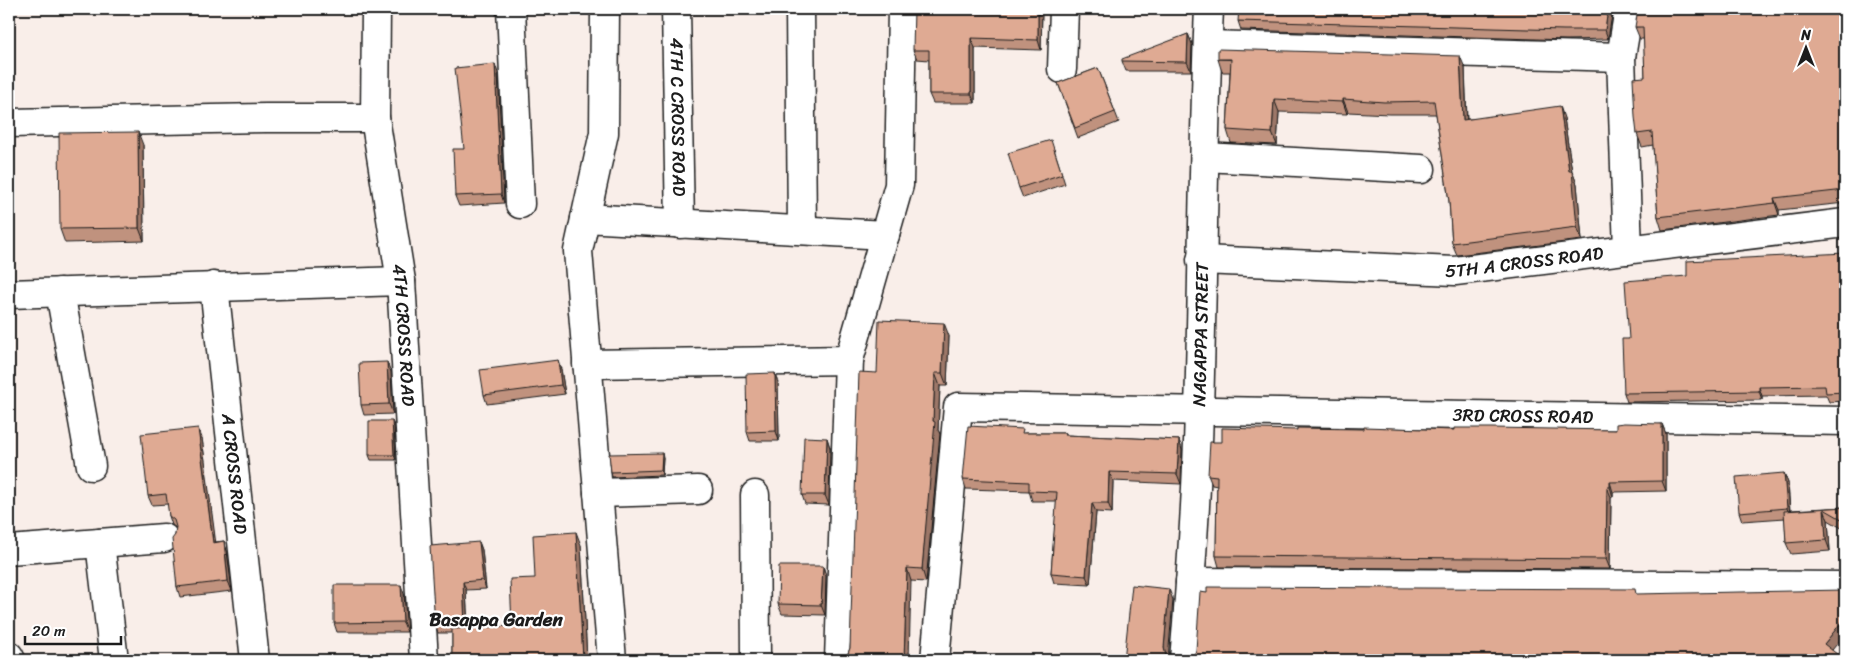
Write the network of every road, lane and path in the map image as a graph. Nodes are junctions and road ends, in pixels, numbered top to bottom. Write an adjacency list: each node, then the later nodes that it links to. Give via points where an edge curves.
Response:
1 (376, 9): 13 (street, 4TH CROSS ROAD)
2 (511, 9): 17 (street)
3 (605, 9): 18 (street, via 604,133)
4 (676, 9): 20 (street, 4TH C CROSS ROAD)
5 (800, 9): 21 (street)
6 (902, 9): 22 (street, via 900,185)
7 (1064, 9): 12 (street)
8 (1210, 9): 10 (street, NAGAPPA STREET)
9 (1629, 9): 11 (street)
10 (1208, 45): 11 (street); 15 (street, NAGAPPA STREET)
11 (1621, 57): 23 (street)
12 (1062, 69)
13 (375, 118): 14 (street); 25 (street, 4TH CROSS ROAD)
14 (9, 123)
15 (1204, 157): 16 (street); 24 (street, NAGAPPA STREET)
16 (1421, 169)
17 (520, 204)
18 (586, 218): 20 (street); 30 (street, via 578,251)
19 (1845, 223): 23 (street, 5TH A CROSS ROAD)
20 (680, 224): 21 (street)
21 (802, 230): 22 (street)
22 (885, 235): 29 (street)
23 (1628, 250): 24 (street, 5TH A CROSS ROAD, via 1455,271)
24 (1201, 260): 31 (street, NAGAPPA STREET)
25 (401, 281): 26 (street); 46 (street, 4TH CROSS ROAD)
26 (214, 286): 27 (street); 45 (street, A CROSS ROAD)
27 (60, 292): 28 (street); 33 (street)
28 (9, 294)
29 (849, 360): 30 (street); 49 (street)
30 (587, 364): 35 (street)
31 (1199, 411): 32 (street, 3RD CROSS ROAD); 40 (street, NAGAPPA STREET); 50 (street, 3RD CROSS ROAD, via 958,407)
32 (1845, 421)
33 (91, 466)
34 (698, 490): 35 (street)
35 (598, 492): 47 (street)
36 (754, 495): 48 (street)
37 (164, 538): 38 (street)
38 (100, 543): 39 (street); 44 (street)
39 (9, 550)
40 (1190, 582): 41 (street); 51 (street, NAGAPPA STREET)
41 (1845, 586)
42 (9, 656): 43 (street)
43 (11, 660)
44 (114, 660)
45 (255, 660)
46 (424, 660)
47 (612, 660)
48 (756, 660)
49 (839, 660)
50 (935, 660)
51 (1184, 660)

